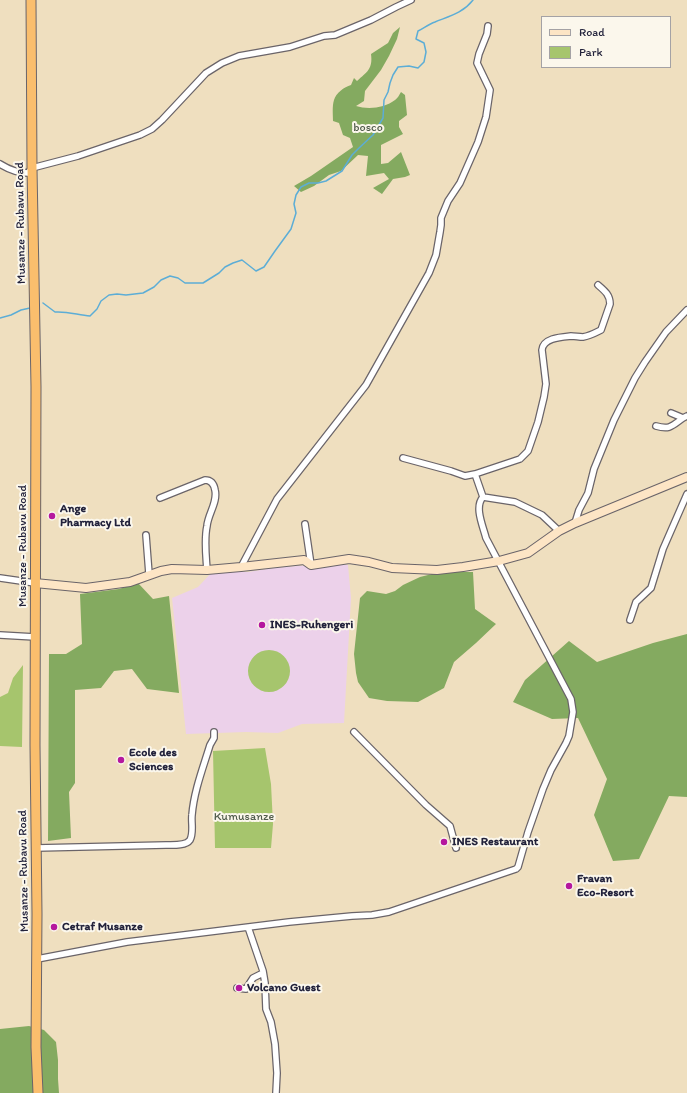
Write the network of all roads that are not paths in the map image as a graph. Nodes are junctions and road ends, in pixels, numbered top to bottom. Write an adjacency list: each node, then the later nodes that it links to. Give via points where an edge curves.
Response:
1 (31, 0): 5 (highway, Musanze - Rubavu Road)
2 (411, 0): 5 (street, via 335,35 290,47 239,56 222,63 206,74 152,129 78,156)
3 (488, 26): 23 (street, via 477,64 490,90 486,117 460,183 440,218 436,255 429,273 366,385 277,499)
4 (0, 164): 5 (street, via 24,173 28,173)
5 (32, 168): 27 (highway, Musanze - Rubavu Road, via 36,387)
6 (598, 285): 12 (street, via 607,292 610,300 601,330 584,337 557,338 545,342 543,346 546,384 538,422 528,451 520,459)
7 (687, 310): 17 (street, via 666,332 635,378 614,420)
8 (671, 413): 9 (street)
9 (685, 417): 10 (street, via 669,428)
10 (656, 426)
11 (403, 458): 12 (street, via 465,476)
12 (475, 474): 15 (street)
13 (687, 477): 17 (main road)
14 (687, 494): 28 (street, via 663,549 651,588 636,602)
15 (483, 497): 19 (street, via 515,502 542,515); 21 (street, via 479,511 486,538)
16 (160, 498): 24 (street, via 205,480 212,482 216,491 206,528)
17 (575, 523): 19 (main road)
18 (305, 524): 22 (street)
19 (559, 531): 21 (main road, via 528,553)
20 (146, 535): 25 (street)
21 (499, 561): 22 (main road, via 437,570 392,568 349,559); 35 (street, via 572,705 566,743 543,789 518,867 380,914)
22 (311, 565): 23 (main road, via 304,560)
23 (241, 567): 24 (main road)
24 (207, 570): 25 (main road, via 172,569)
25 (149, 574): 27 (main road, via 130,582 86,588)
26 (0, 578): 27 (street)
27 (35, 583): 30 (highway, Musanze - Rubavu Road)
28 (630, 620)
29 (0, 635): 30 (street)
30 (35, 637): 33 (highway, Musanze - Rubavu Road)
31 (214, 732): 33 (street, via 195,795 191,834 186,843)
32 (354, 732): 34 (street, via 450,826)
33 (36, 848): 36 (highway, Musanze - Rubavu Road)
34 (456, 848)
35 (248, 927): 36 (street, via 128,942); 37 (street)
36 (37, 959): 39 (highway, Musanze - Rubavu Road)
37 (263, 973): 38 (street, via 253,978 246,989); 40 (street, via 266,1009 275,1044)
38 (237, 988)
39 (38, 1093)
40 (276, 1093)

